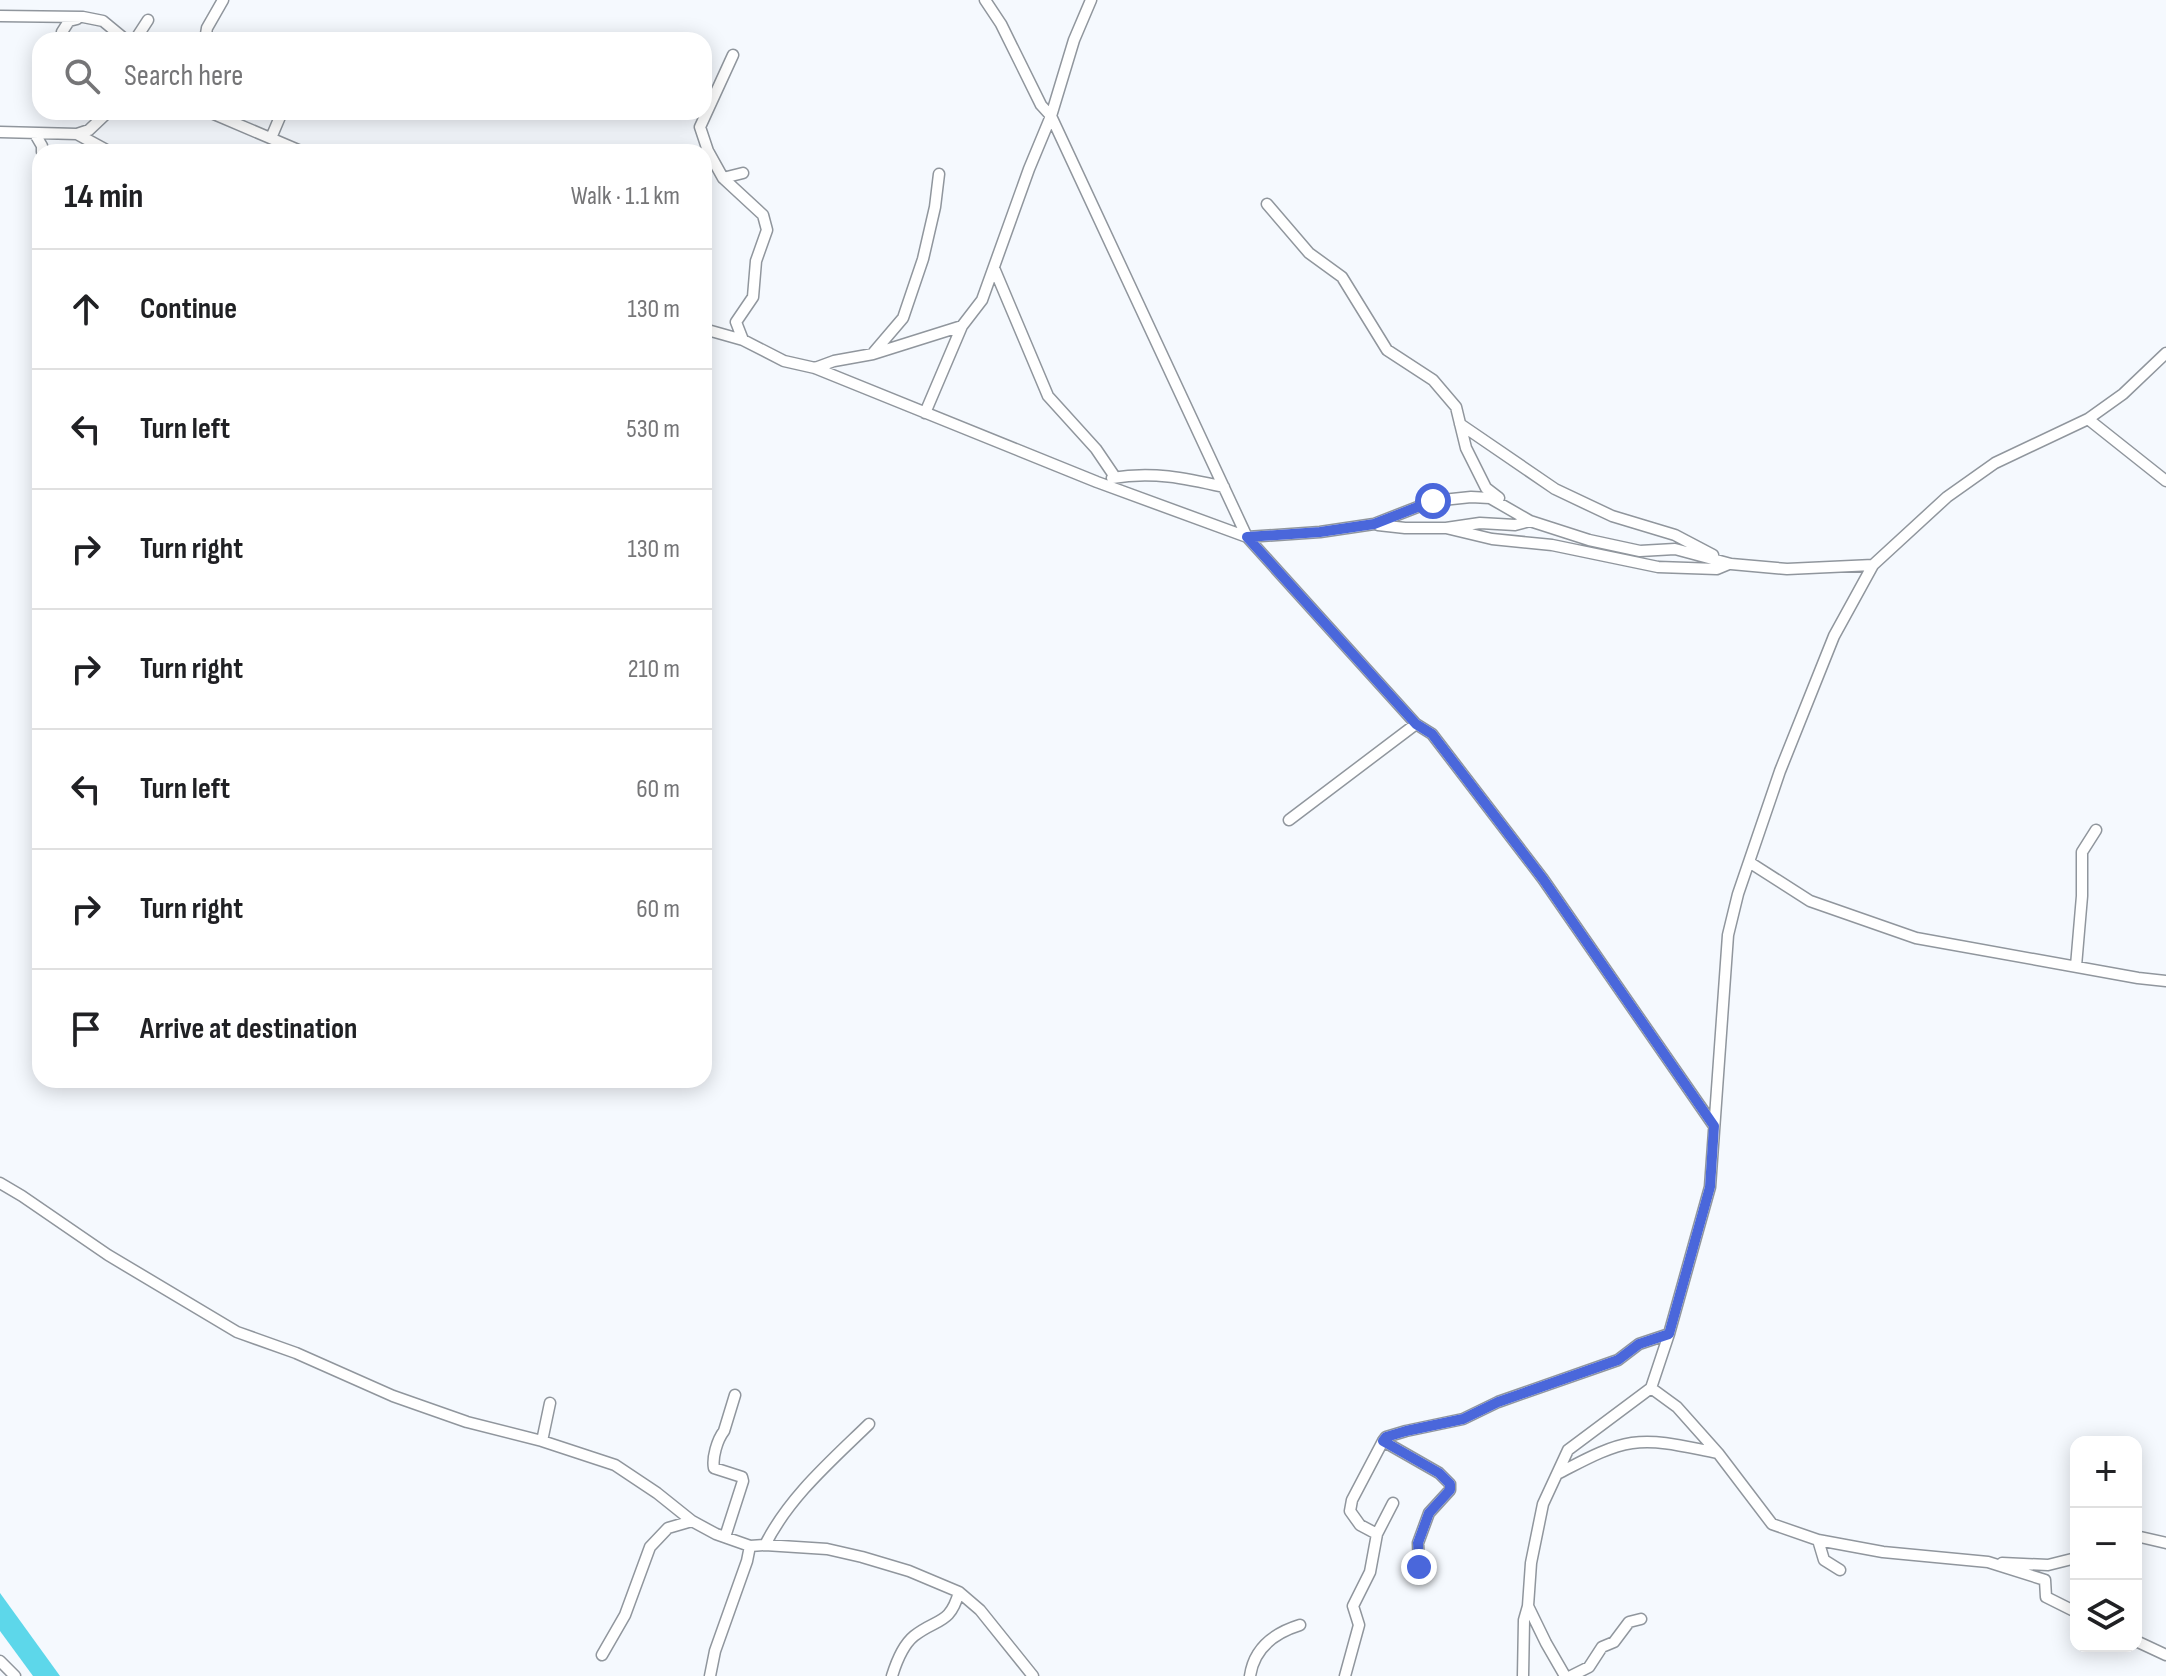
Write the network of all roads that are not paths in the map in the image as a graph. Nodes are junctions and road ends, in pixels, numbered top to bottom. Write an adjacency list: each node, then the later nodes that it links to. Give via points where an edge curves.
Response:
1 (223, 0): 10 (street)
2 (985, 0): 13 (street)
3 (1091, 0): 13 (street)
4 (0, 16): 5 (street)
5 (83, 17): 7 (street, via 69,21); 8 (street, via 103,21)
6 (148, 20): 9 (street)
7 (62, 32)
8 (116, 32)
9 (140, 32)
10 (206, 32)
11 (733, 55): 12 (street)
12 (712, 101)
13 (1051, 116): 31 (street); 44 (street)
14 (100, 120): 20 (street)
15 (228, 120): 21 (street)
16 (279, 120): 21 (street)
17 (703, 120): 25 (street)
18 (0, 132): 19 (street)
19 (35, 134): 20 (street); 22 (street)
20 (77, 134): 23 (street)
21 (271, 138): 24 (street)
22 (41, 144)
23 (95, 144)
24 (285, 144)
25 (704, 144)
26 (712, 161): 29 (street)
27 (743, 173): 29 (street)
28 (939, 174): 36 (street, via 923,259 903,318)
29 (723, 178): 34 (street, via 763,215 767,230 756,261 753,297 736,322)
30 (1267, 204): 40 (street, via 1309,253 1342,277 1387,350 1433,380 1456,407)
31 (994, 268): 32 (street, via 982,300); 41 (street, via 1048,396)
32 (962, 326): 36 (street); 38 (street)
33 (712, 331): 34 (street)
34 (743, 340): 37 (street, via 784,361)
35 (2166, 353): 39 (street)
36 (873, 354): 37 (street)
37 (815, 368): 38 (street)
38 (925, 413): 43 (street)
39 (2088, 419): 42 (street); 50 (street, via 1995,463 1947,497)
40 (1460, 424): 45 (street, via 1486,488); 49 (street, via 1555,489 1612,516 1675,535)
41 (1115, 477): 43 (street); 44 (street, via 1179,476)
42 (2166, 481)
43 (1097, 482): 48 (street)
44 (1224, 487): 48 (street)
45 (1530, 521): 46 (street, via 1490,498 1471,497 1433,501); 47 (street); 49 (street, via 1640,551 1675,549)
46 (1374, 524): 47 (street); 48 (street)
47 (1446, 528): 49 (street, via 1658,567 1717,569)
48 (1247, 537): 51 (street)
49 (1731, 564): 50 (street, via 1787,569)
50 (1873, 565): 54 (street, via 1834,636)
51 (1416, 724): 52 (street); 57 (street, via 1432,734 1543,879)
52 (1289, 820)
53 (2096, 830): 55 (street, via 2082,852)
54 (1749, 862): 55 (street, via 1810,901 1916,938); 57 (street, via 1728,935)
55 (2076, 966): 56 (street)
56 (2166, 981)
57 (1714, 1126): 59 (street, via 1710,1187)
58 (0, 1183): 64 (street, via 237,1332 393,1396)
59 (1669, 1334): 60 (street); 65 (street, via 1639,1344 1618,1360 1463,1419)
60 (1651, 1388): 66 (street, via 1677,1407); 67 (street, via 1568,1450)
61 (735, 1395): 71 (street, via 712,1464 743,1481)
62 (550, 1403): 64 (street)
63 (869, 1424): 75 (street, via 795,1499)
64 (542, 1441): 69 (street, via 615,1465)
65 (1383, 1441): 70 (street, via 1350,1511 1360,1525); 79 (street, via 1450,1484 1429,1513 1418,1543)
66 (1718, 1453): 67 (street, via 1660,1442 1631,1443); 73 (street, via 1772,1524)
67 (1557, 1474): 82 (street, via 1543,1504)
68 (1393, 1503): 70 (street)
69 (692, 1521): 71 (street); 87 (street, via 668,1528 650,1547 625,1615)
70 (1377, 1534): 96 (street, via 1370,1572 1353,1606 1359,1625)
71 (725, 1537): 76 (street)
72 (2142, 1537): 74 (street)
73 (1818, 1540): 78 (street); 80 (street, via 1824,1560)
74 (2166, 1543)
75 (765, 1545): 76 (street); 81 (street, via 862,1557)
76 (750, 1546): 92 (street)
77 (2070, 1560): 78 (street, via 2048,1565)
78 (1988, 1562): 83 (street, via 2045,1580 2046,1597)
79 (1419, 1567)
80 (1840, 1570)
81 (959, 1592): 93 (street, via 955,1608 943,1620 912,1637); 94 (street)
82 (1528, 1606): 97 (street); 98 (street)
83 (2070, 1609)
84 (1641, 1619): 90 (street, via 1629,1622 1614,1642 1602,1647)
85 (1300, 1625): 95 (street, via 1262,1645)
86 (2142, 1644): 88 (street)
87 (602, 1655)
88 (2166, 1655)
89 (0, 1661): 91 (street)
90 (1587, 1673): 99 (street)
91 (15, 1676)
92 (710, 1676)
93 (892, 1676)
94 (1033, 1676)
95 (1250, 1676)
96 (1345, 1676)
97 (1523, 1676)
98 (1565, 1676)
99 (1571, 1676)

